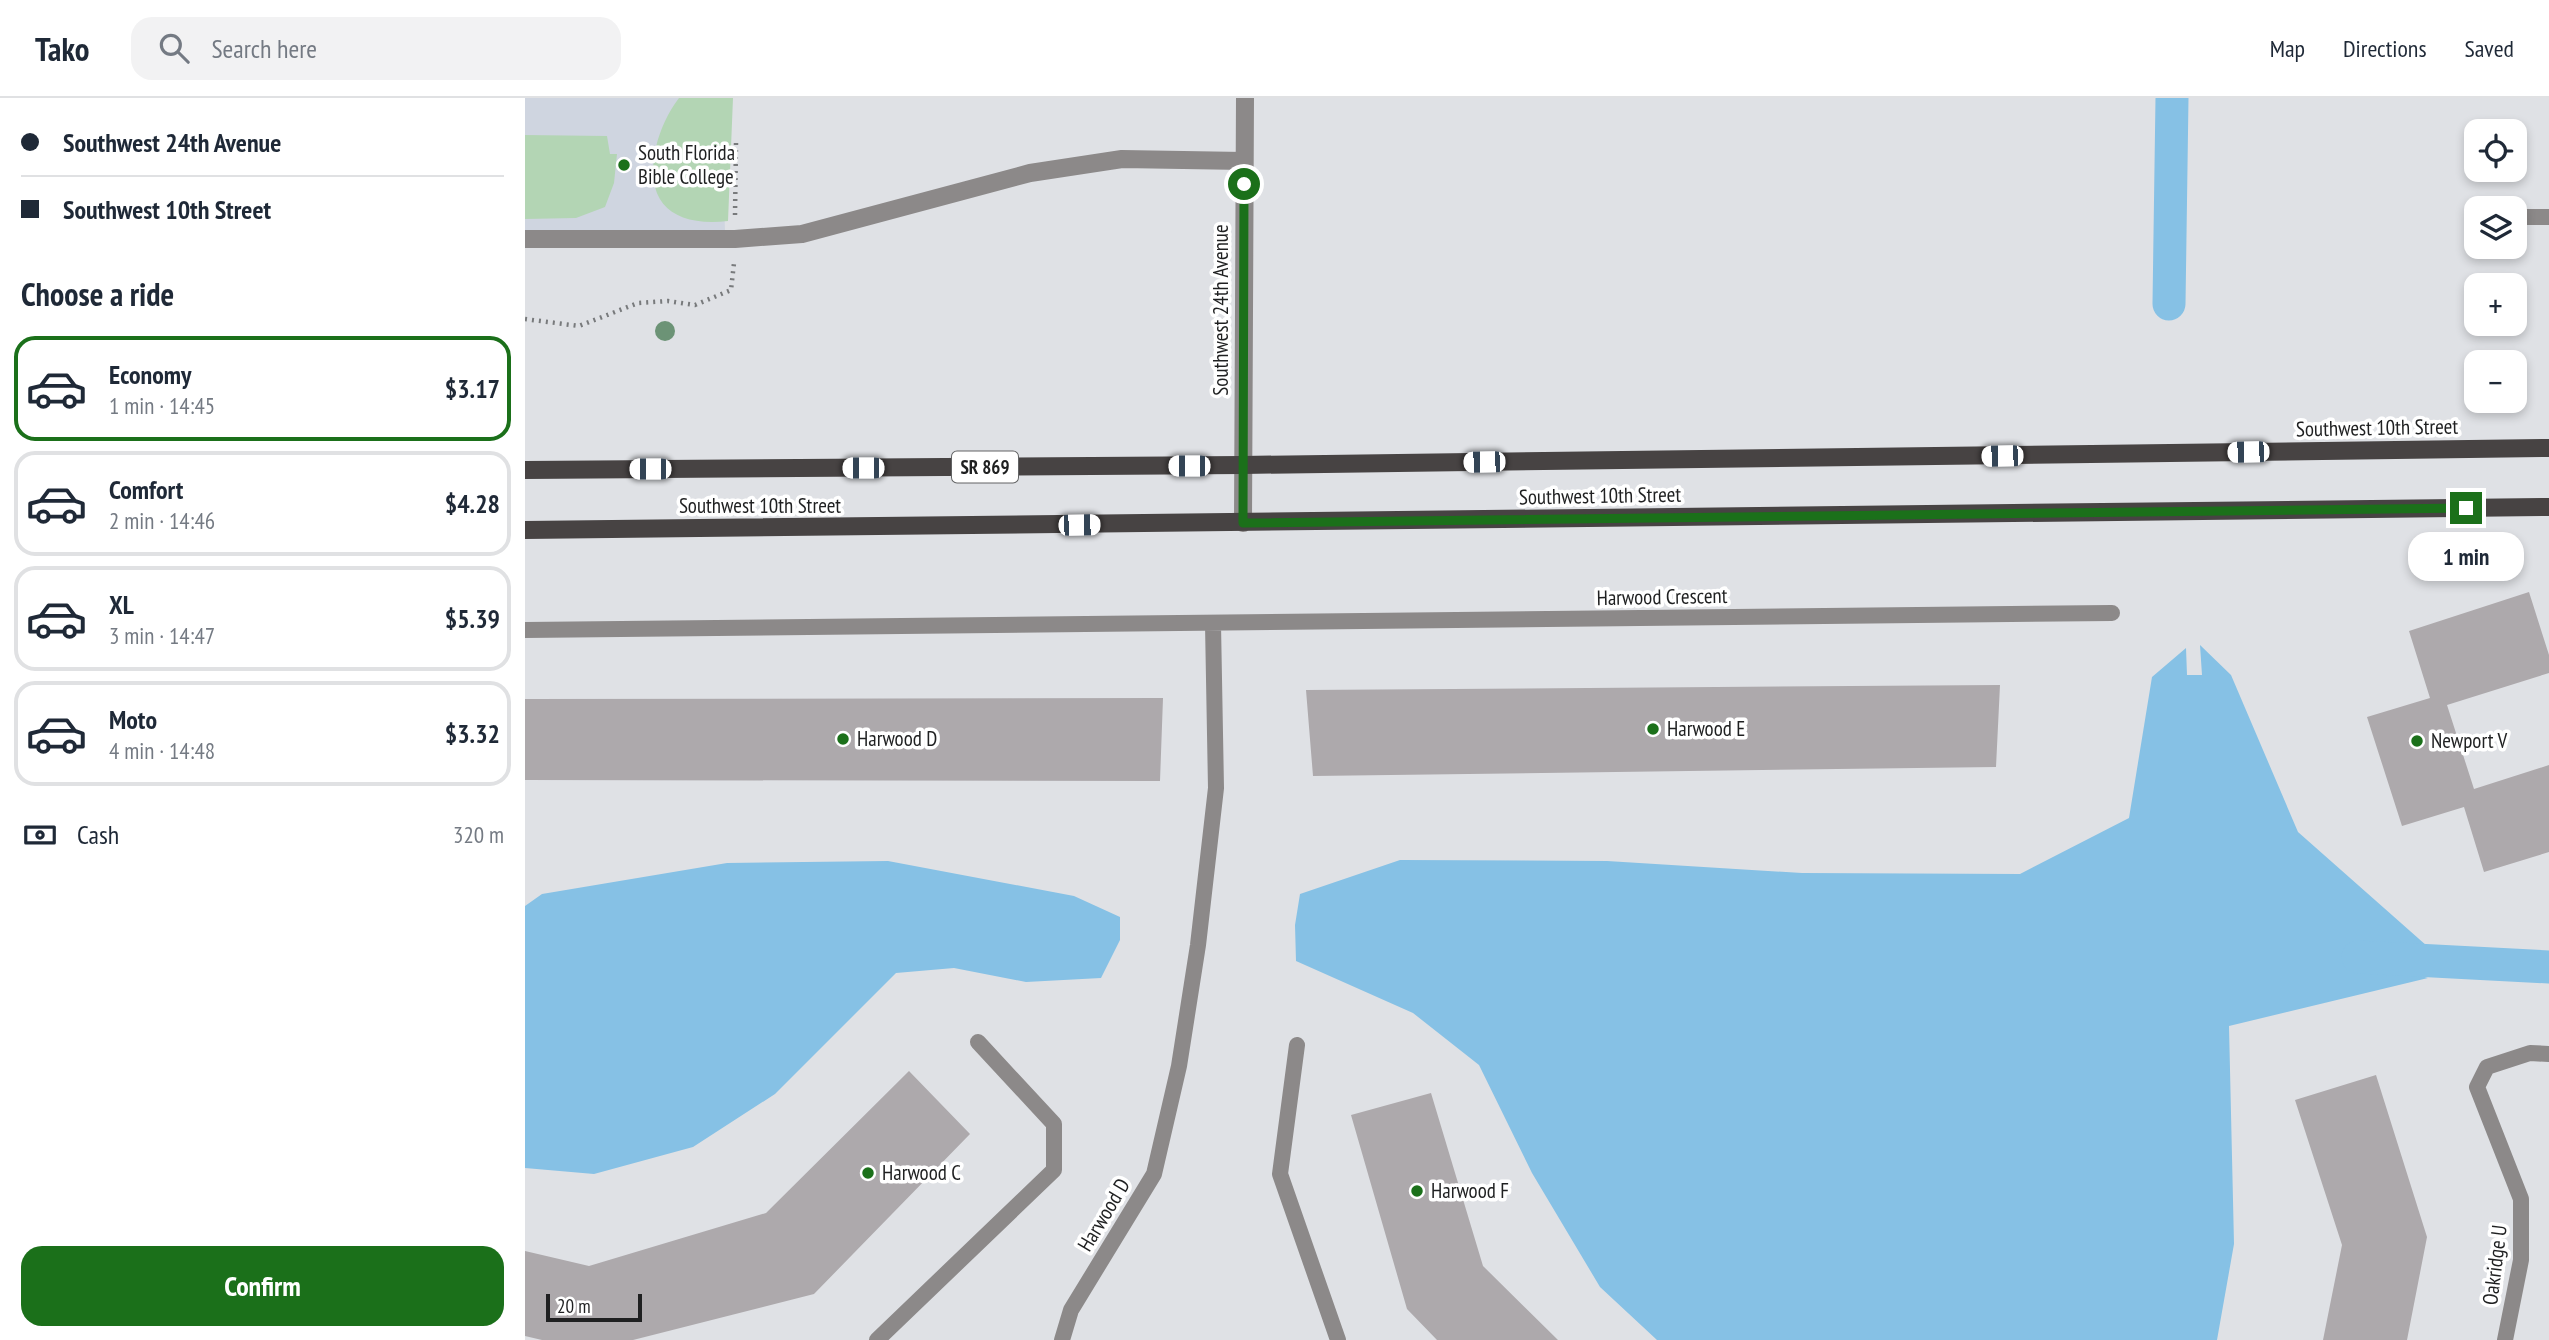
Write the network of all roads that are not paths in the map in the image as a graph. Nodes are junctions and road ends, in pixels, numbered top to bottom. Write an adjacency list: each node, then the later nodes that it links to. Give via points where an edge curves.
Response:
1 (1245, 98): 2 (street, Southwest 24th Avenue)
2 (1244, 161): 5 (street, via 1122,159 1030,173 802,234 735,239); 7 (street, Southwest 24th Avenue)
3 (2527, 217): 4 (lane)
4 (2549, 217)
5 (525, 239)
6 (2549, 448): 7 (main road, Southwest 10th Street / SR 869)
7 (1243, 465): 8 (main road, Southwest 10th Street / SR 869); 10 (street, Southwest 24th Avenue)
8 (525, 470)
9 (2549, 507): 10 (main road, Southwest 10th Street)
10 (1243, 523): 11 (main road, Southwest 10th Street)
11 (525, 530)
12 (2112, 612): 13 (lane, Harwood Crescent)
13 (1213, 624): 14 (lane); 19 (lane, Harwood D, via 1216,788 1179,1066 1154,1174 1072,1310)
14 (525, 630)
15 (978, 1042): 18 (lane, via 1054,1124 1053,1170)
16 (1297, 1045): 20 (lane, via 1280,1174)
17 (2549, 1054): 21 (lane, Oakridge U, via 2530,1053 2487,1067 2477,1087 2521,1199 2521,1260)
18 (877, 1340)
19 (1062, 1340)
20 (1338, 1340)
21 (2505, 1340)

